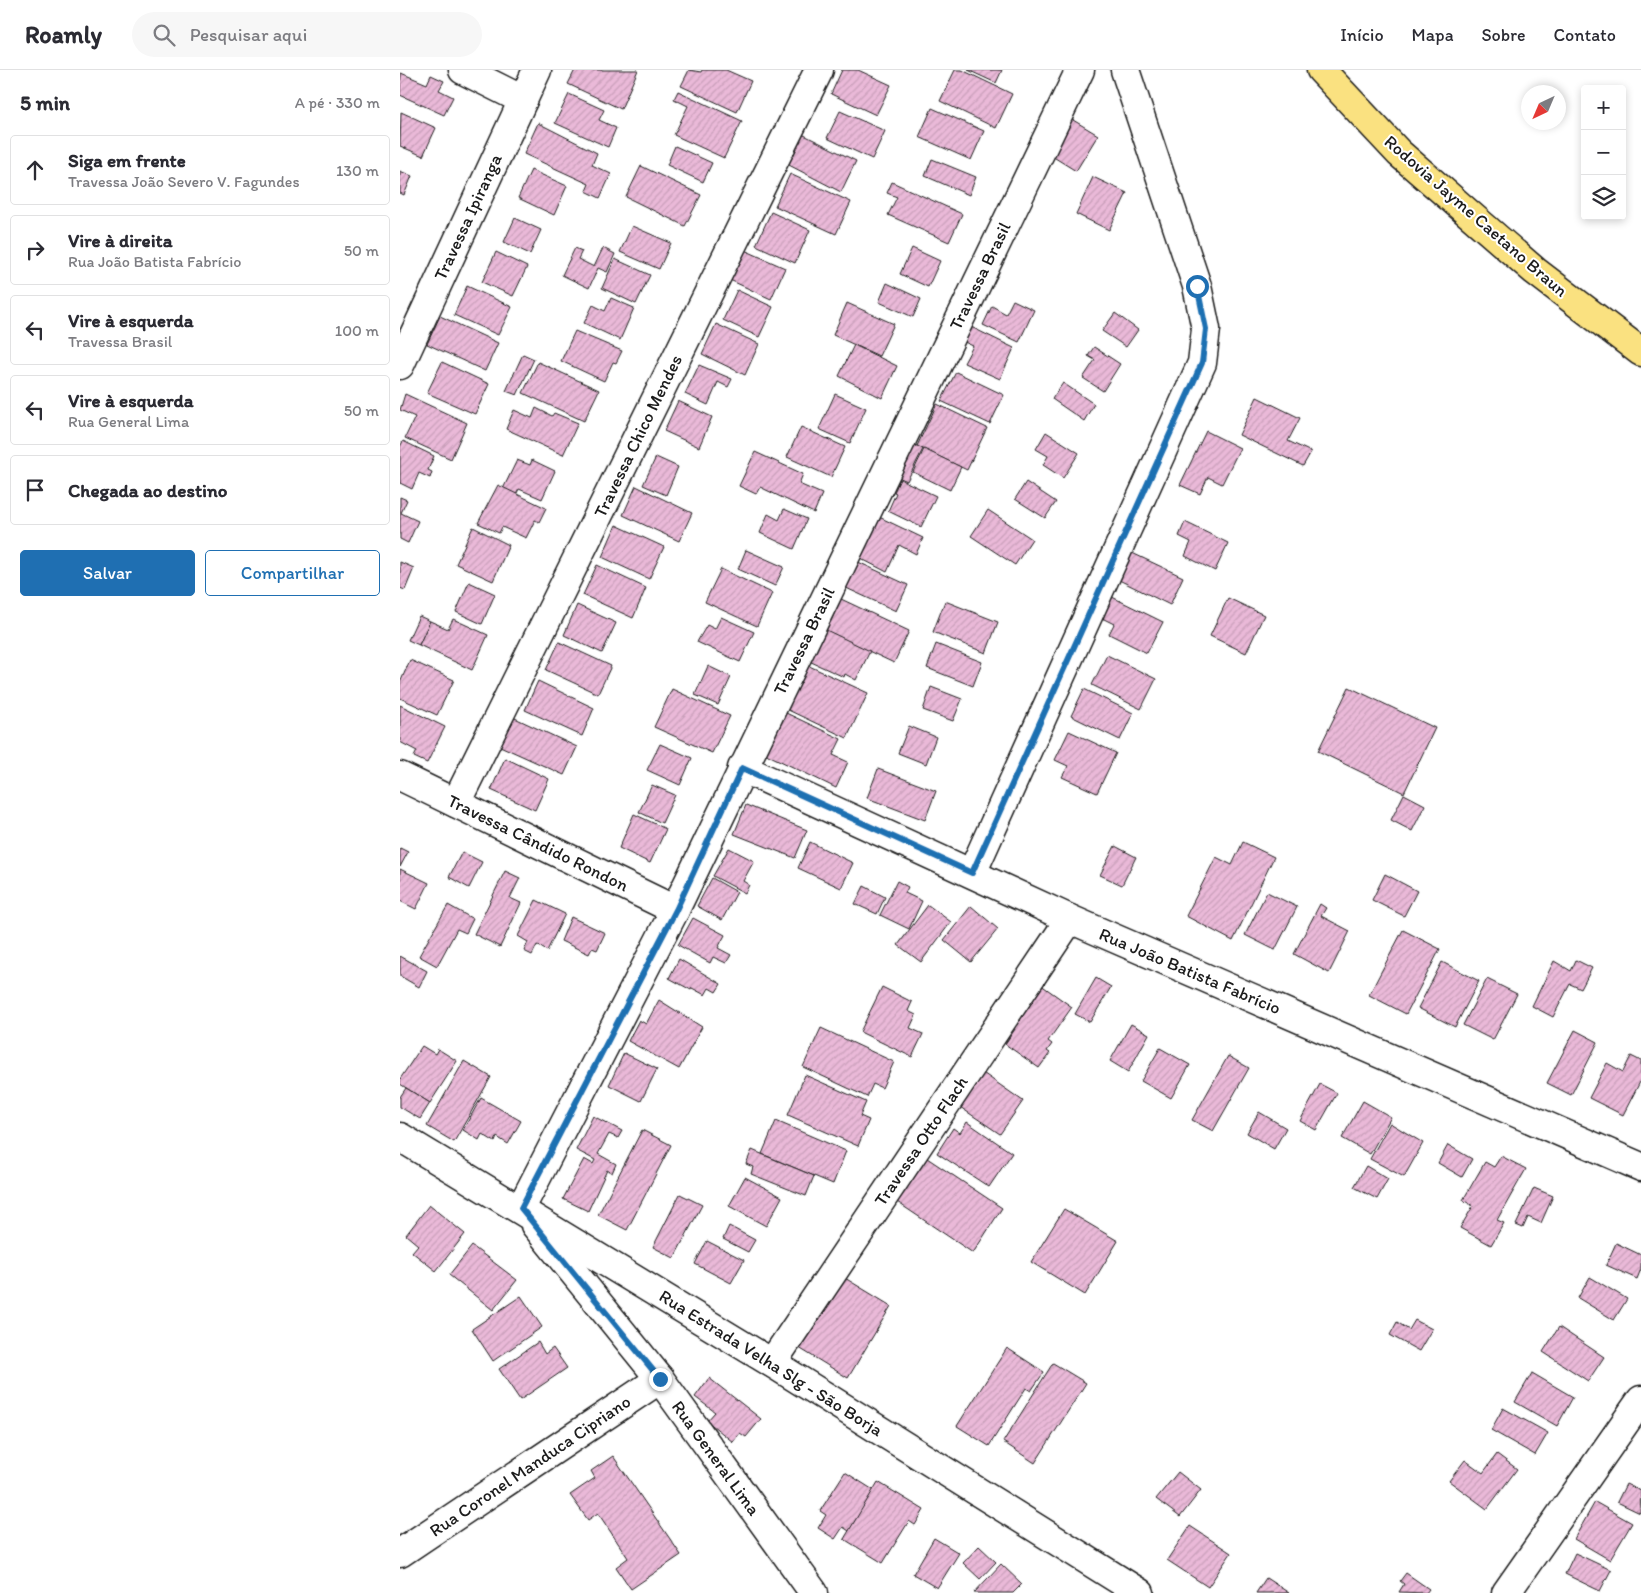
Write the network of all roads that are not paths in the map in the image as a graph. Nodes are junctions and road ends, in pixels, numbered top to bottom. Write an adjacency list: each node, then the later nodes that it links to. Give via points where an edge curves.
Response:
1 (463, 70): 7 (street)
2 (537, 70): 7 (street, Travessa Ipiranga)
3 (819, 70): 12 (street, Travessa Chico Mendes)
4 (1080, 70): 10 (street, Travessa Brasil)
5 (1125, 70): 13 (street, via 1197,286 1206,329 1202,363)
6 (1321, 70): 8 (highway, Rodovia Jayme Caetano Braun, via 1400,154 1535,271)
7 (522, 100): 9 (street, Travessa Ipiranga)
8 (1641, 352)
9 (400, 365)
10 (742, 768): 13 (street, Rua João Batista Fabrício); 14 (street, Travessa Brasil)
11 (400, 776): 12 (street, Travessa Cândido Rondon)
12 (456, 803): 14 (street, Travessa Cândido Rondon)
13 (972, 873): 15 (street, Rua João Batista Fabrício)
14 (676, 910): 18 (street, Travessa Brasil)
15 (1070, 919): 17 (street, Rua João Batista Fabrício); 19 (street, Travessa Otto Flach)
16 (400, 1137): 18 (street, Rua Estrada Velha Slg - São Borja)
17 (1641, 1167)
18 (521, 1208): 19 (street, Rua Estrada Velha Slg - São Borja); 20 (street, Rua General Lima)
19 (772, 1363): 24 (street, Rua Estrada Velha Slg - São Borja)
20 (660, 1379): 22 (street, Rua Coronel Manduca Cipriano); 23 (street, Rua General Lima)
21 (1641, 1400): 25 (street)
22 (400, 1554)
23 (814, 1593)
24 (1140, 1593)
25 (1506, 1593)

